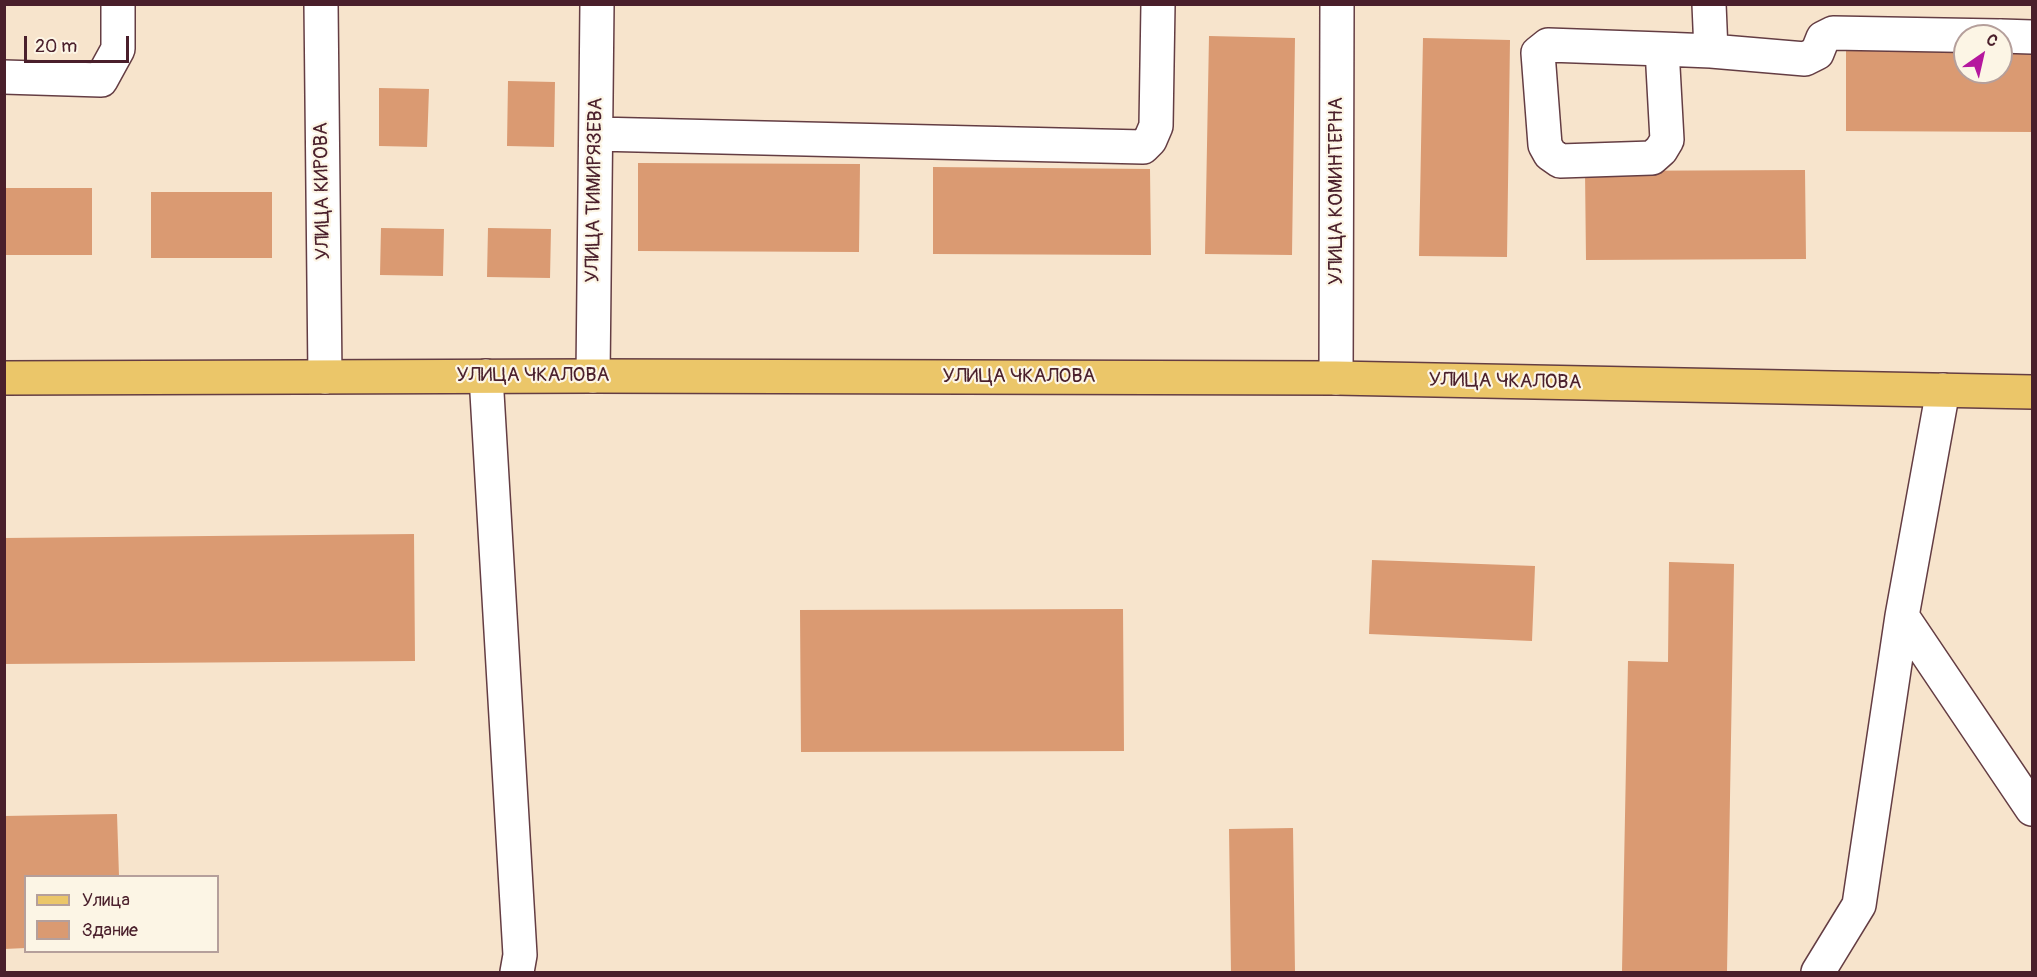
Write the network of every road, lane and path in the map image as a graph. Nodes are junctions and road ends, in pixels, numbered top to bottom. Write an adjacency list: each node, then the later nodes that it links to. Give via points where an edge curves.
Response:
1 (118, 4): 12 (street, via 118,49 101,80)
2 (321, 4): 14 (street, УЛИЦА КИРОВА)
3 (597, 4): 13 (street, УЛИЦА ТИМИРЯЗЕВА)
4 (1158, 4): 13 (street, via 1157,118 1150,140 1143,147)
5 (1337, 4): 18 (street, УЛИЦА КОМИНТЕРНА)
6 (1709, 4): 11 (street)
7 (1953, 35): 11 (street, via 1833,33 1823,38 1817,53 1805,59)
8 (2013, 36): 9 (street)
9 (2032, 37)
10 (1662, 49): 10 (street, via 1542,47 1538,53 1545,145 1550,154 1560,161 1652,158 1661,150 1667,140); 11 (street)
11 (1711, 51)
12 (4, 77)
13 (596, 134): 16 (street, УЛИЦА ТИМИРЯЗЕВА)
14 (325, 376): 15 (main road, УЛИЦА ЧКАЛОВА); 17 (main road, УЛИЦА ЧКАЛОВА)
15 (486, 376): 16 (main road, УЛИЦА ЧКАЛОВА); 23 (street, via 520,955)
16 (593, 376): 18 (main road, УЛИЦА ЧКАЛОВА)
17 (4, 378)
18 (1336, 378): 19 (main road, УЛИЦА ЧКАЛОВА)
19 (1943, 390): 20 (main road, УЛИЦА ЧКАЛОВА); 21 (street)
20 (2032, 392)
21 (1902, 616): 22 (street); 24 (street, via 1859,905)
22 (2032, 809)
23 (517, 972)
24 (1818, 972)

